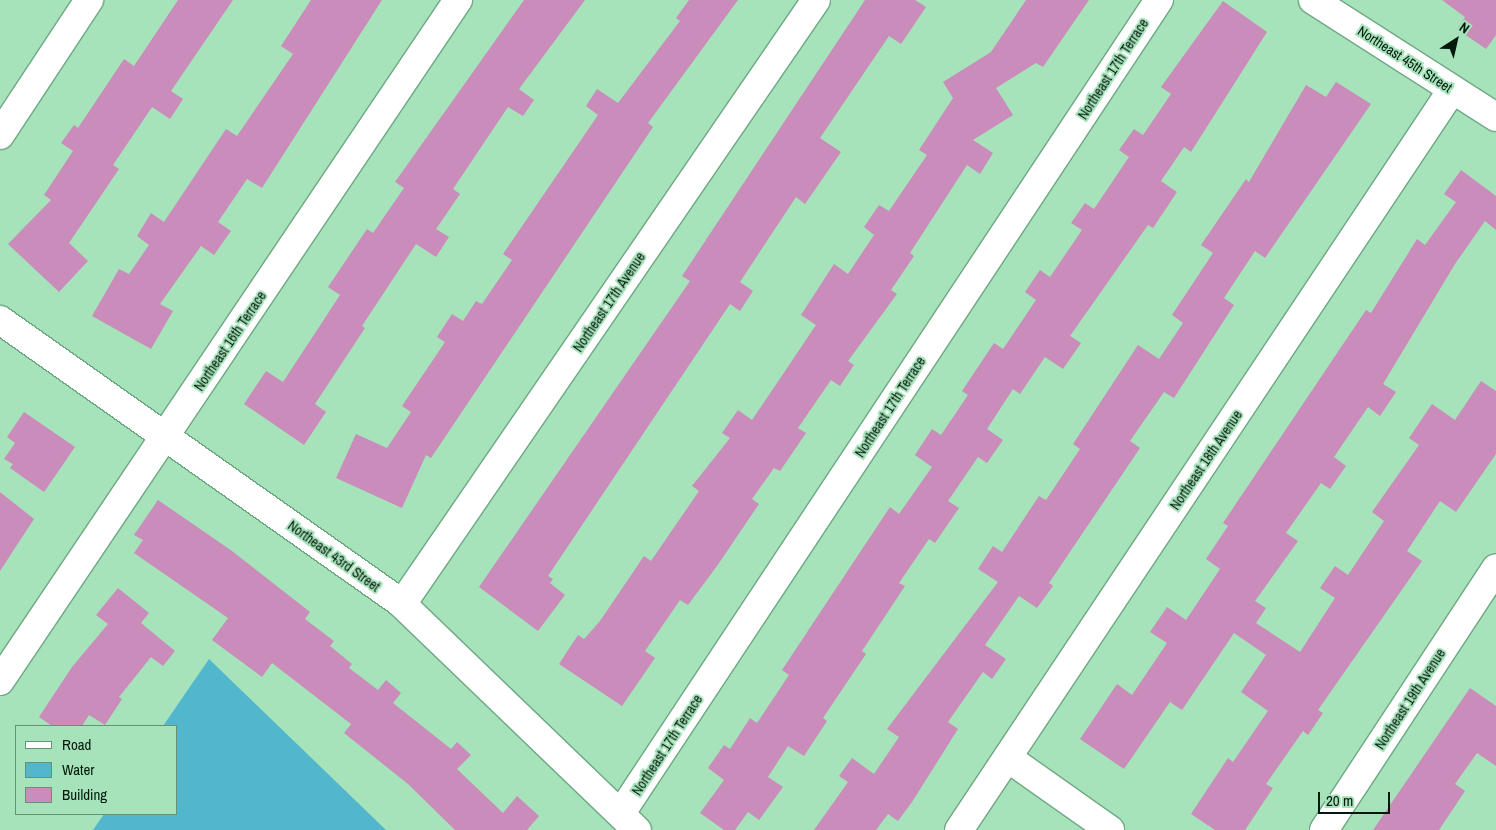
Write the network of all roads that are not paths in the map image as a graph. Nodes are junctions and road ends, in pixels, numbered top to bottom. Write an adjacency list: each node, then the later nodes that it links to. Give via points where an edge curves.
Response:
1 (89, 0): 8 (street)
2 (458, 0): 10 (street, Northeast 16th Terrace)
3 (816, 0): 12 (street, Northeast 17th Avenue)
4 (1159, 0): 15 (street, Northeast 17th Terrace)
5 (1314, 0): 6 (street, Northeast 45th Street)
6 (1452, 90): 7 (street, Northeast 45th Street); 14 (street, Northeast 18th Avenue)
7 (1496, 117)
8 (0, 135)
9 (0, 320): 10 (street, Northeast 43rd Street)
10 (167, 436): 12 (street, Northeast 43rd Street); 13 (street, Northeast 16th Terrace)
11 (1496, 568): 18 (street, Northeast 19th Avenue)
12 (402, 604): 15 (street, Northeast 43rd Street)
13 (0, 680)
14 (1008, 758): 16 (street, Northeast 18th Avenue); 17 (street)
15 (629, 822)
16 (959, 830)
17 (1110, 830)
18 (1324, 830)

